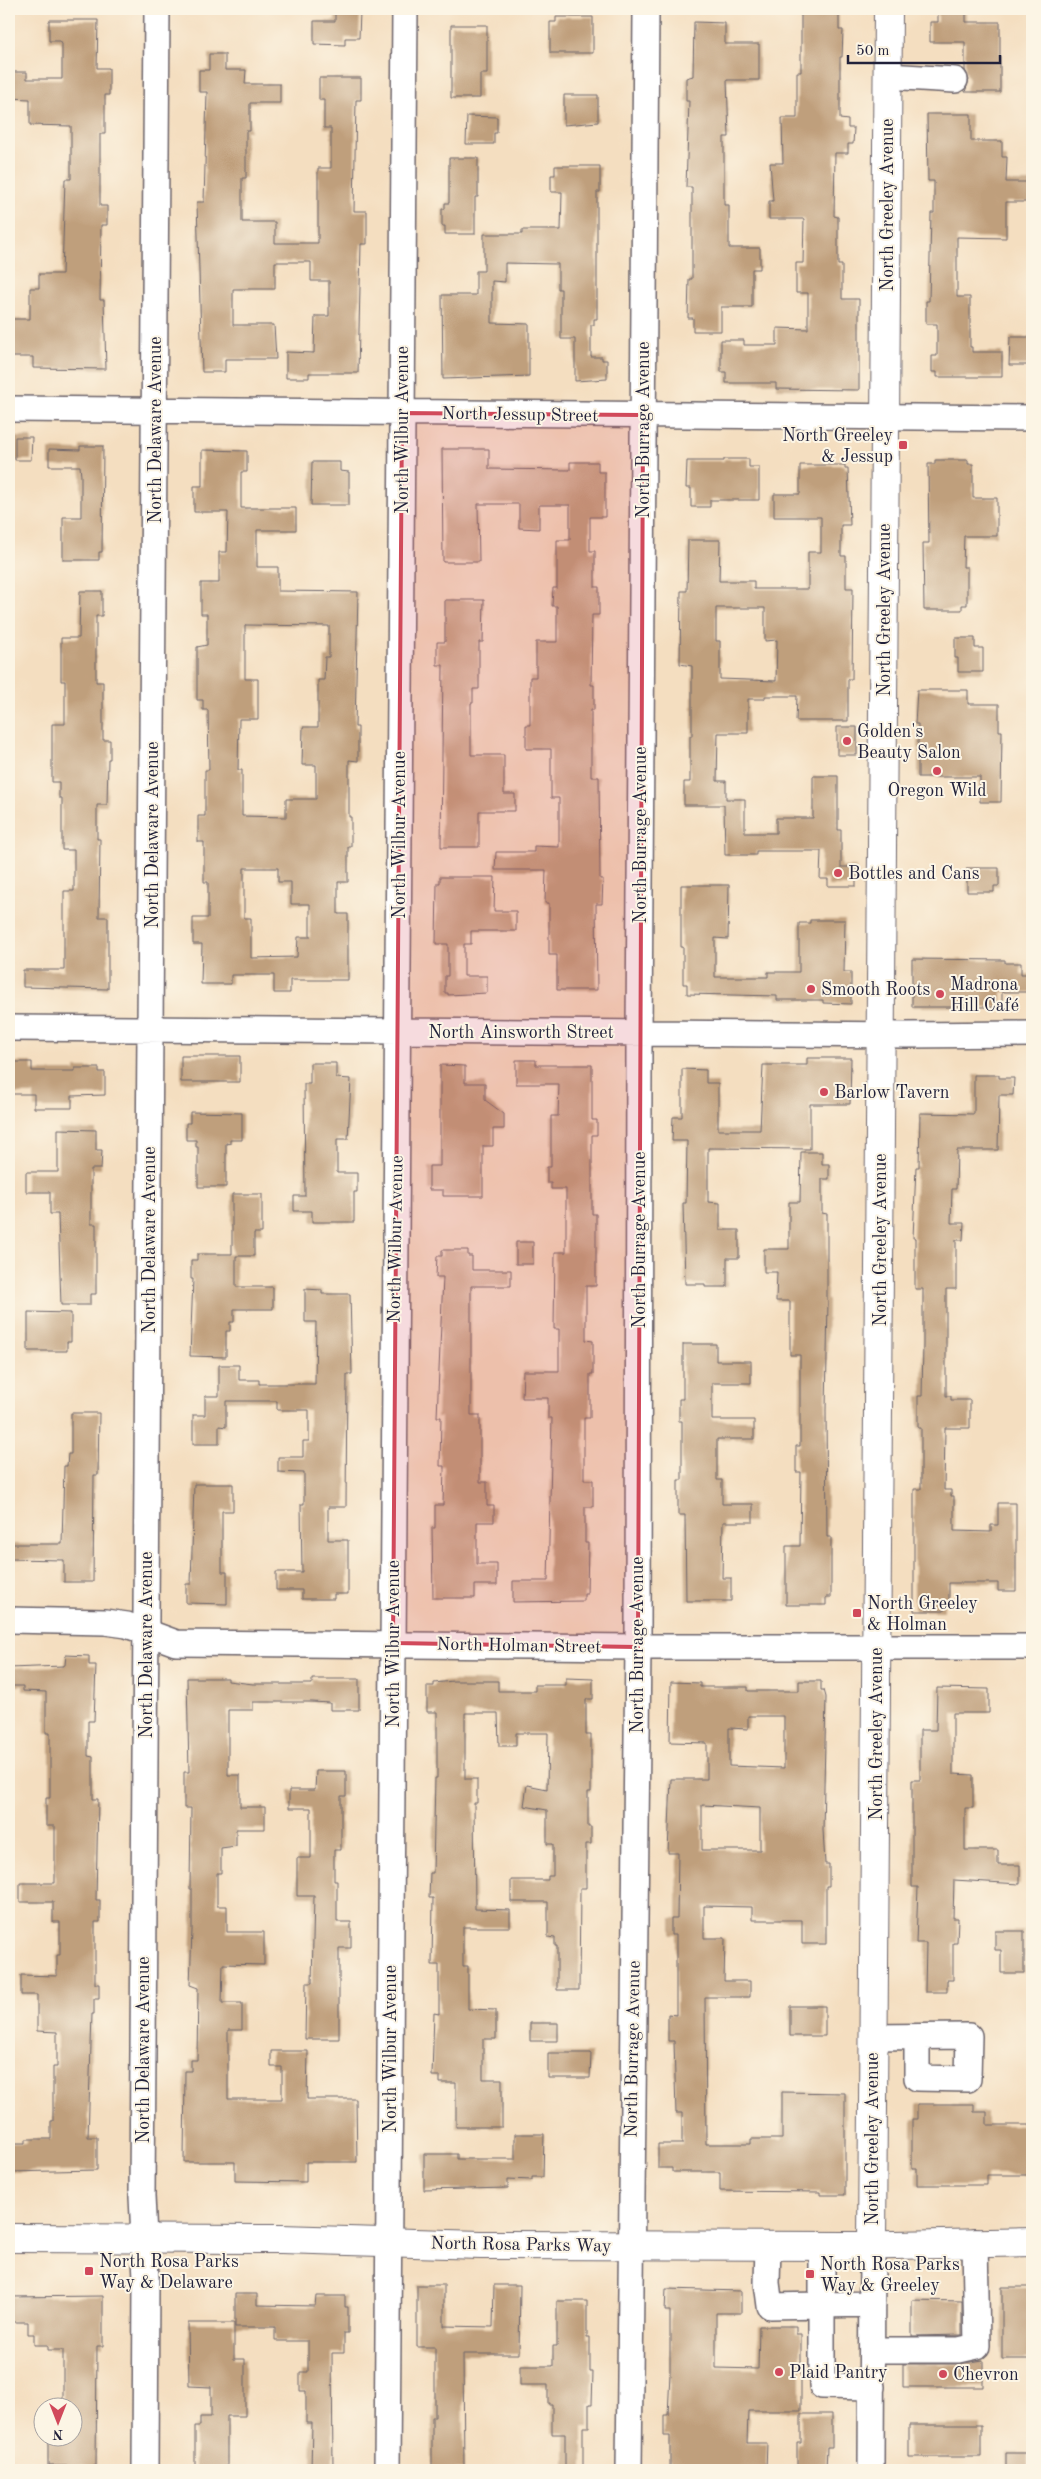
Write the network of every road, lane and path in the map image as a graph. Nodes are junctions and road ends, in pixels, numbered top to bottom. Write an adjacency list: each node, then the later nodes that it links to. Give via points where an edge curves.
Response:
1 (157, 9): 8 (street, North Delaware Avenue)
2 (405, 9): 9 (street, North Wilbur Avenue)
3 (646, 9): 10 (street, North Burrage Avenue)
4 (888, 9): 5 (main road, North Greeley Avenue)
5 (887, 76): 6 (street); 11 (main road, North Greeley Avenue)
6 (955, 80)
7 (9, 409): 8 (street, North Jessup Street)
8 (155, 410): 9 (street, North Jessup Street); 14 (street, North Delaware Avenue)
9 (402, 413): 10 (street, North Jessup Street); 15 (street, North Wilbur Avenue)
10 (643, 415): 11 (street, North Jessup Street); 16 (street, North Burrage Avenue)
11 (885, 417): 12 (street, North Jessup Street); 18 (main road, North Greeley Avenue)
12 (1032, 418)
13 (9, 1028): 14 (street, North Ainsworth Street)
14 (150, 1030): 15 (street, North Ainsworth Street); 20 (street, North Delaware Avenue)
15 (397, 1031): 16 (street, North Ainsworth Street); 21 (street, North Wilbur Avenue)
16 (639, 1033): 18 (street, North Ainsworth Street); 23 (street, North Burrage Avenue)
17 (1032, 1034): 18 (street, North Ainsworth Street)
18 (881, 1035): 22 (main road, North Greeley Avenue)
19 (9, 1620): 20 (street, North Holman Street, via 106,1622)
20 (146, 1632): 21 (street, North Holman Street, via 176,1643); 28 (street, North Delaware Avenue)
21 (393, 1643): 23 (street, North Holman Street); 29 (street, North Wilbur Avenue)
22 (877, 1645): 23 (street, North Holman Street); 24 (street, North Holman Street); 25 (main road, North Greeley Avenue)
23 (638, 1647): 33 (street, North Burrage Avenue)
24 (1032, 1647)
25 (873, 2037): 26 (street); 32 (main road, North Greeley Avenue)
26 (918, 2037)
27 (9, 2238): 28 (main road, North Rosa Parks Way)
28 (144, 2238): 29 (main road, North Rosa Parks Way); 40 (street, North Delaware Avenue)
29 (389, 2242): 33 (main road, North Rosa Parks Way); 41 (street, North Wilbur Avenue)
30 (975, 2242): 31 (main road, North Rosa Parks Way); 32 (main road, North Rosa Parks Way); 38 (street, via 977,2346 960,2350)
31 (1032, 2242)
32 (872, 2244): 35 (main road, North Rosa Parks Way); 36 (street, North Greeley Avenue)
33 (630, 2246): 34 (main road, North Rosa Parks Way); 42 (street, North Burrage Avenue)
34 (768, 2246): 35 (main road, North Rosa Parks Way); 37 (street, via 770,2306)
35 (822, 2246): 37 (street)
36 (872, 2304): 37 (street); 38 (street, North Greeley Avenue)
37 (823, 2306): 39 (street, via 822,2386)
38 (872, 2350): 39 (street, North Greeley Avenue)
39 (872, 2386): 43 (street, North Greeley Avenue)
40 (145, 2470)
41 (387, 2470)
42 (628, 2470)
43 (872, 2470)

